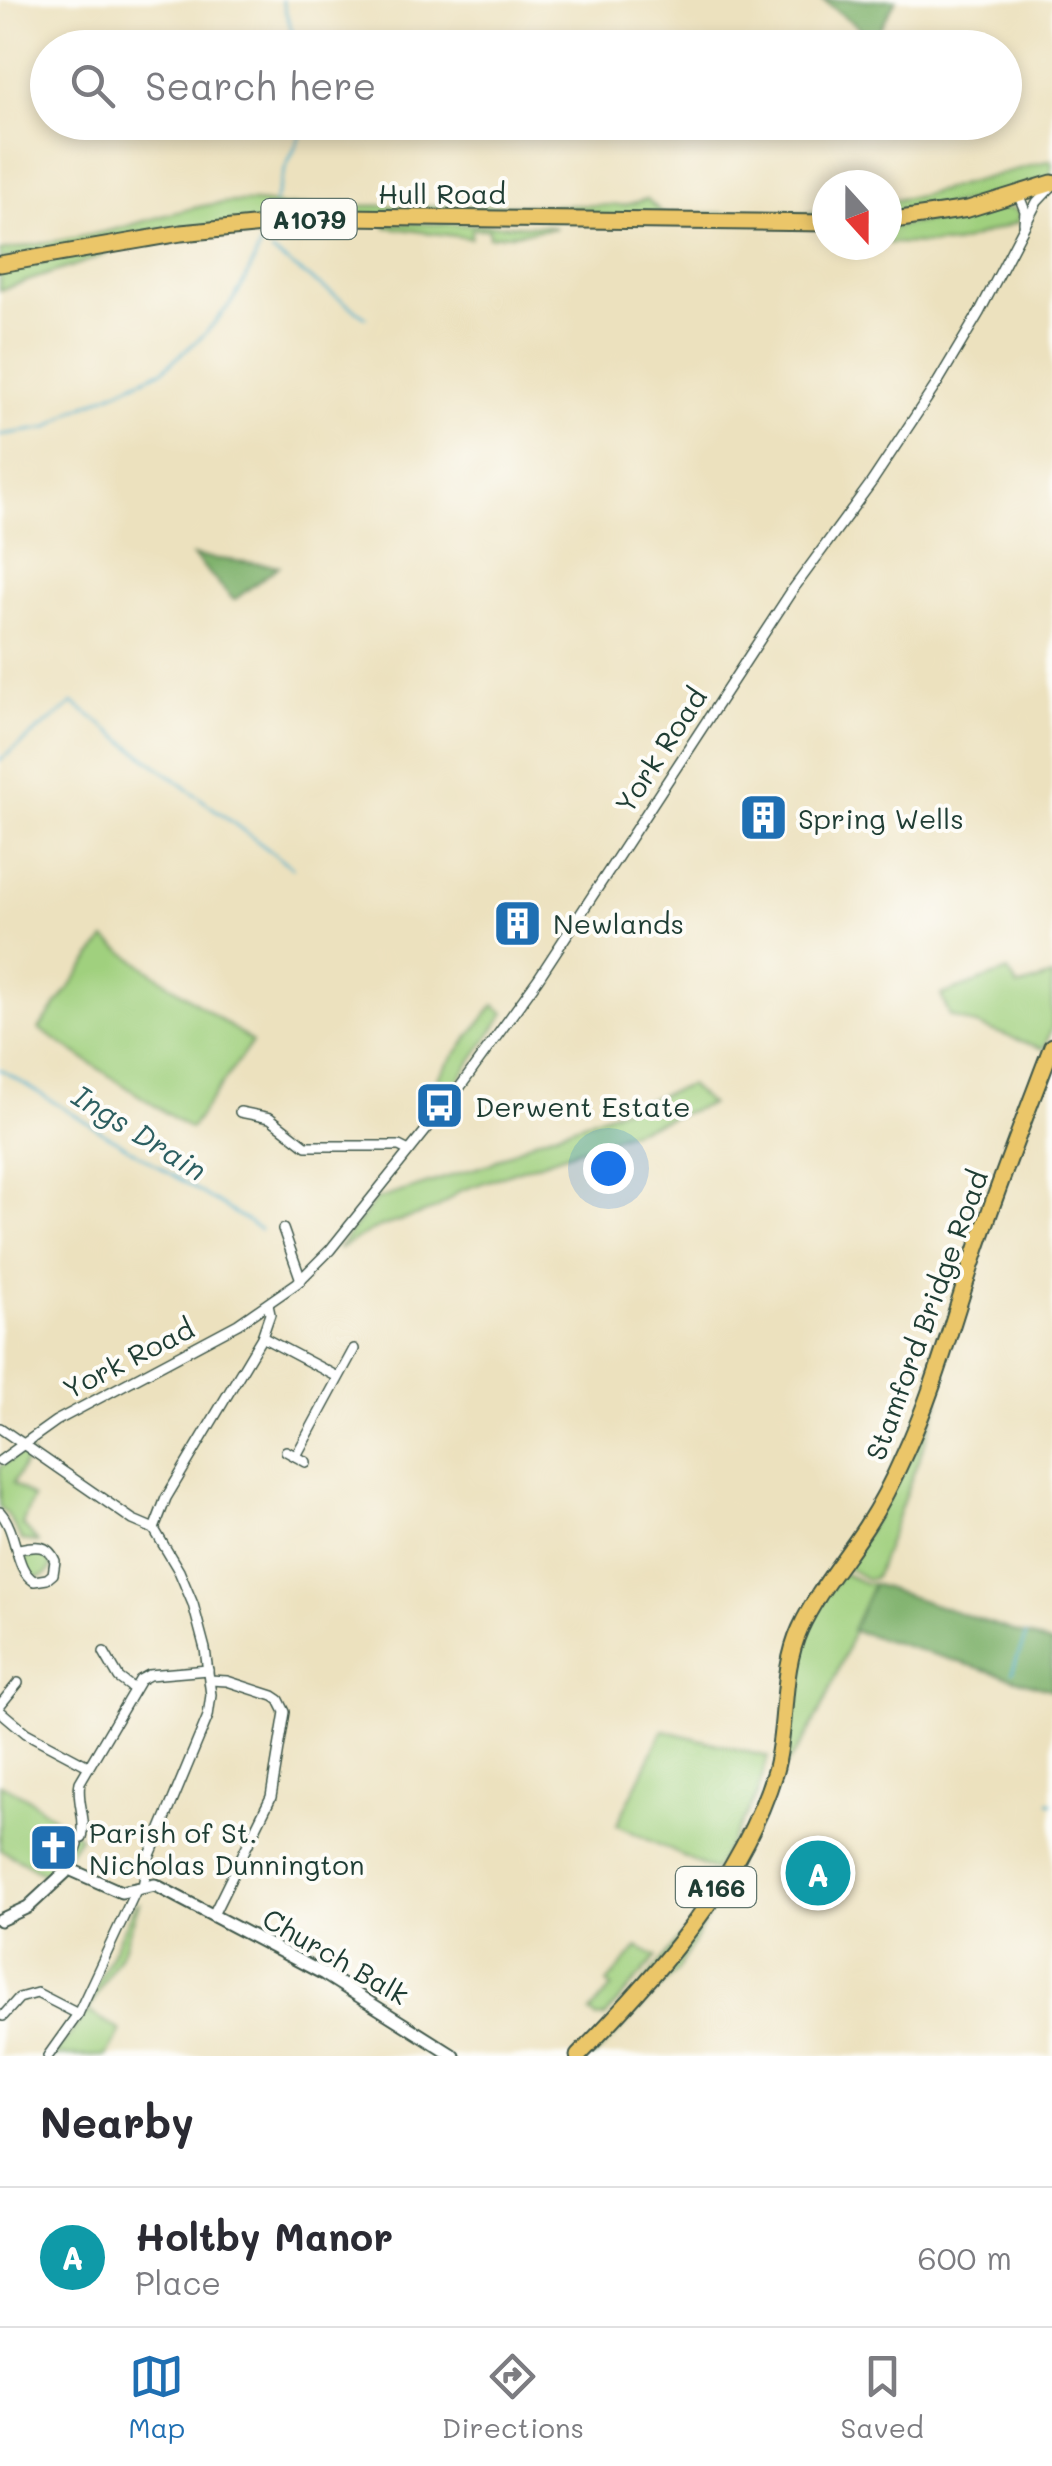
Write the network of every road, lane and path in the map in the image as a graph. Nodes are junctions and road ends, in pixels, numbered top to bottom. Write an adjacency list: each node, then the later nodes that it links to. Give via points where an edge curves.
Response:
1 (1052, 185): 2 (highway); 5 (street, York Road)
2 (1018, 196): 3 (highway); 5 (street)
3 (902, 219)
4 (812, 223): 6 (highway, Hull Road / A1079, via 345,217 181,232)
5 (1024, 226): 9 (street, York Road, via 979,314 871,484 790,592 495,1043)
6 (0, 264)
7 (1052, 1046): 37 (highway, Stamford Bridge Road / A166, via 905,1454 798,1634 775,1768 759,1812 690,1926)
8 (240, 1112): 9 (street, via 270,1118 306,1146)
9 (409, 1151): 11 (street, York Road)
10 (284, 1229): 11 (street)
11 (301, 1280): 12 (street, York Road)
12 (268, 1305): 13 (street); 17 (street, York Road)
13 (262, 1338): 15 (street); 21 (street)
14 (354, 1348): 15 (street)
15 (338, 1376): 18 (street, via 301,1459)
16 (0, 1428): 17 (street)
17 (22, 1444): 19 (street, York Road); 21 (street)
18 (286, 1450)
19 (0, 1461)
20 (0, 1512): 22 (street)
21 (154, 1529): 24 (street, via 193,1604)
22 (18, 1549): 22 (street, via 28,1578 41,1582 53,1574 48,1549)
23 (104, 1652): 26 (street)
24 (209, 1675): 26 (street, via 149,1675); 30 (street, via 208,1716); 31 (street, via 274,1696 285,1712 271,1797)
25 (18, 1683): 27 (street)
26 (134, 1689): 28 (street)
27 (0, 1708): 28 (street, via 26,1732)
28 (88, 1766): 29 (street, via 78,1790 85,1826)
29 (69, 1869): 30 (street, Church Balk, via 121,1892); 32 (street, via 28,1907)
30 (139, 1888): 31 (street, Church Balk, via 163,1888); 33 (street)
31 (213, 1915): 36 (street, Church Balk, via 324,1974)
32 (0, 1920)
33 (78, 2014): 34 (street, via 36,1993 20,1998); 35 (street)
34 (3, 2016)
35 (48, 2056)
36 (454, 2056)
37 (578, 2056)

